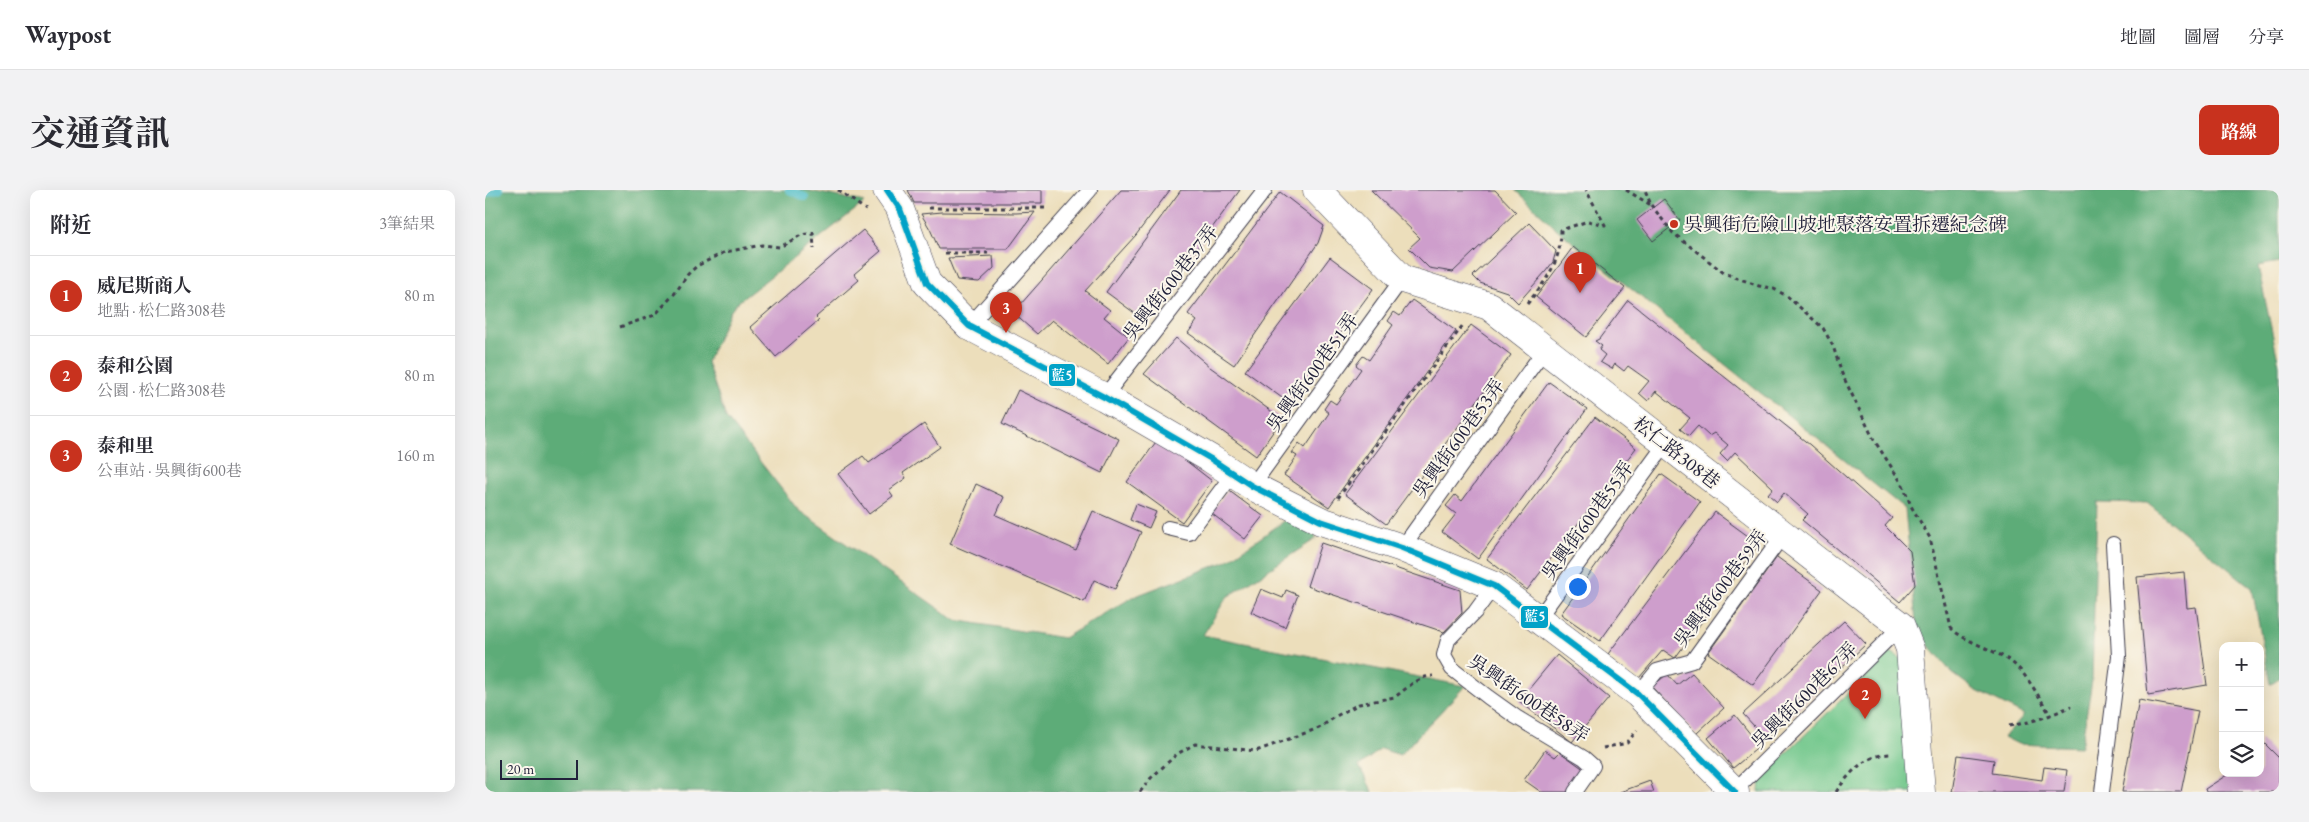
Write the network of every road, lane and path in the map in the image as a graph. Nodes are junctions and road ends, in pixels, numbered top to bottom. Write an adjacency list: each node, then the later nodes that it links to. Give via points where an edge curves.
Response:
1 (838, 190): 11 (path)
2 (1090, 190): 10 (lane)
3 (1265, 190): 21 (lane, 吳興街600巷37弄)
4 (1317, 190): 15 (street, 松仁路308巷)
5 (1586, 190): 16 (path, via 1605,225 1588,222 1561,230 1561,248 1556,262)
6 (1626, 190): 9 (path)
7 (1645, 190): 9 (path)
8 (894, 199): 10 (path); 13 (street)
9 (1651, 205): 35 (path, via 1673,233 1723,273 1787,296 1823,328 1874,440 1903,485 1930,538 1951,628 1958,636 1985,646 2016,665)
10 (1074, 207): 18 (lane)
11 (867, 210)
12 (815, 249): 19 (path, via 813,233 801,235 780,247 762,245 725,252 688,274 655,315)
13 (917, 253): 14 (path); 18 (street, via 927,283)
14 (988, 253)
15 (1402, 279): 17 (street, 松仁路308巷); 23 (lane, 吳興街600巷51弄)
16 (1533, 296)
17 (1479, 303): 20 (street, 松仁路308巷, via 1489,306); 24 (path)
18 (969, 326): 21 (street)
19 (620, 327)
20 (1545, 349): 22 (street, 松仁路308巷); 28 (lane, 吳興街600巷53弄)
21 (1104, 397): 23 (street)
22 (1666, 443): 26 (street, 松仁路308巷); 30 (lane, 吳興街600巷55弄)
23 (1243, 480): 24 (street); 25 (lane, 吳興街600巷51弄, via 1189,533)
24 (1321, 521): 28 (street)
25 (1168, 528)
26 (1783, 535): 31 (street, 松仁路308巷); 33 (lane, 吳興街600巷59弄, via 1692,661 1657,671)
27 (2113, 544): 45 (lane, via 2119,656)
28 (1402, 548): 29 (street)
29 (1494, 586): 30 (street); 32 (lane, 吳興街600巷58弄, via 1448,640)
30 (1538, 619): 33 (street)
31 (1901, 626): 38 (street, via 1910,649); 42 (lane, 吳興街600巷67弄)
32 (1444, 654): 39 (lane, 吳興街600巷58弄, via 1452,668 1516,717); 40 (path, via 1435,657 1440,676 1425,677 1395,698 1359,704 1301,735 1256,751 1195,744 1177,754)
33 (1638, 694): 42 (street)
34 (2071, 706): 35 (path)
35 (2051, 716): 37 (path)
36 (1640, 726): 39 (path, via 1627,743 1589,751)
37 (2009, 726)
38 (1918, 754): 43 (path, via 1888,754 1866,760 1850,772); 44 (street)
39 (1584, 758): 41 (lane, 吳興街600巷58弄, via 1593,766)
40 (1140, 792)
41 (1575, 792)
42 (1735, 792)
43 (1837, 792)
44 (1921, 792)
45 (2102, 792)

